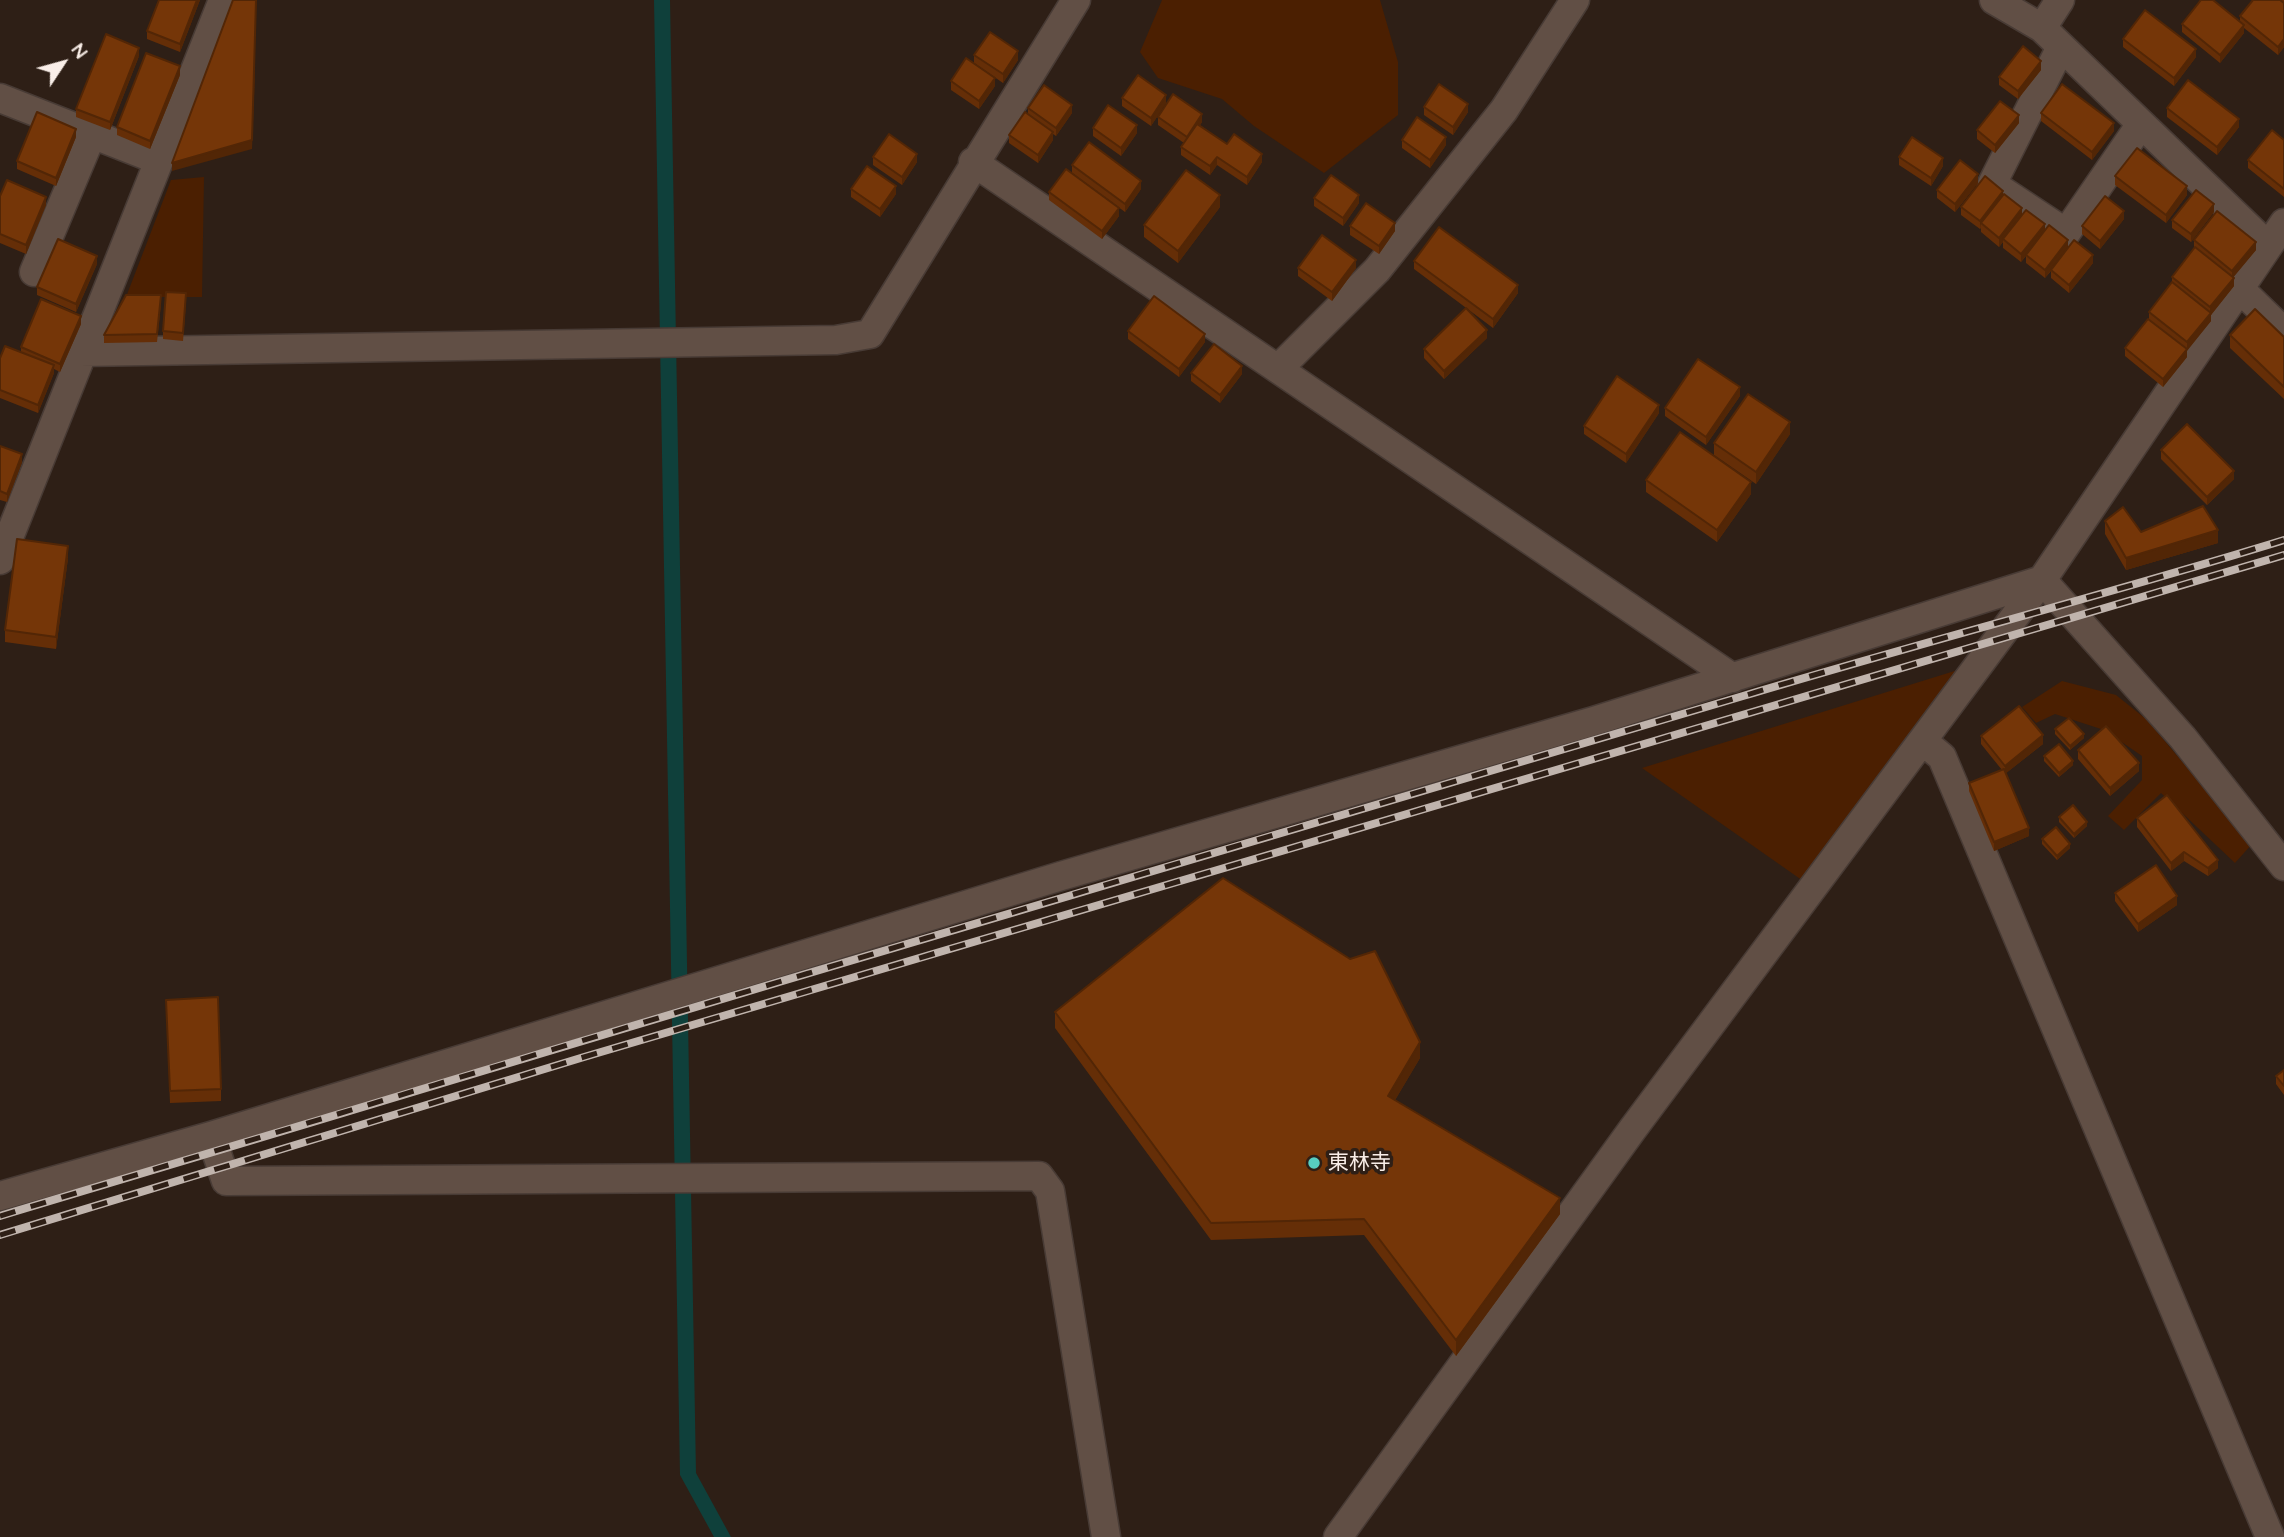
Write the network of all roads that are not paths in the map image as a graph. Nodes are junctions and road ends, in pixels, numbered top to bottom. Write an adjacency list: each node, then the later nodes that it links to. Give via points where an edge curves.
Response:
1 (223, 0): 10 (street)
2 (1076, 0): 11 (street)
3 (1575, 0): 18 (street, via 1504,110 1377,270)
4 (1994, 0): 6 (street)
5 (2060, 0): 6 (street)
6 (2052, 37): 8 (street); 8 (street, via 1992,184 2066,233)
7 (0, 98): 9 (street)
8 (2141, 124): 13 (street)
9 (92, 134): 10 (street); 14 (street)
10 (158, 160): 17 (street)
11 (973, 162): 17 (street, via 870,334 836,340); 18 (street)
12 (2284, 223): 13 (street)
13 (2268, 246): 15 (street)
14 (34, 272)
15 (2241, 290): 16 (street); 20 (street)
16 (2284, 331)
17 (81, 352): 19 (street)
18 (1278, 369): 21 (street)
19 (0, 560)
20 (2042, 580): 21 (street); 22 (street); 23 (street, via 2183,738)
21 (1733, 678): 24 (street, via 1061,876)
22 (1924, 742): 27 (street, via 1632,1130); 28 (street, via 1942,757)
23 (2284, 866)
24 (211, 1136): 25 (street); 26 (street, via 226,1181 1039,1176 1050,1191)
25 (0, 1196)
26 (1106, 1537)
27 (1338, 1537)
28 (2270, 1537)

